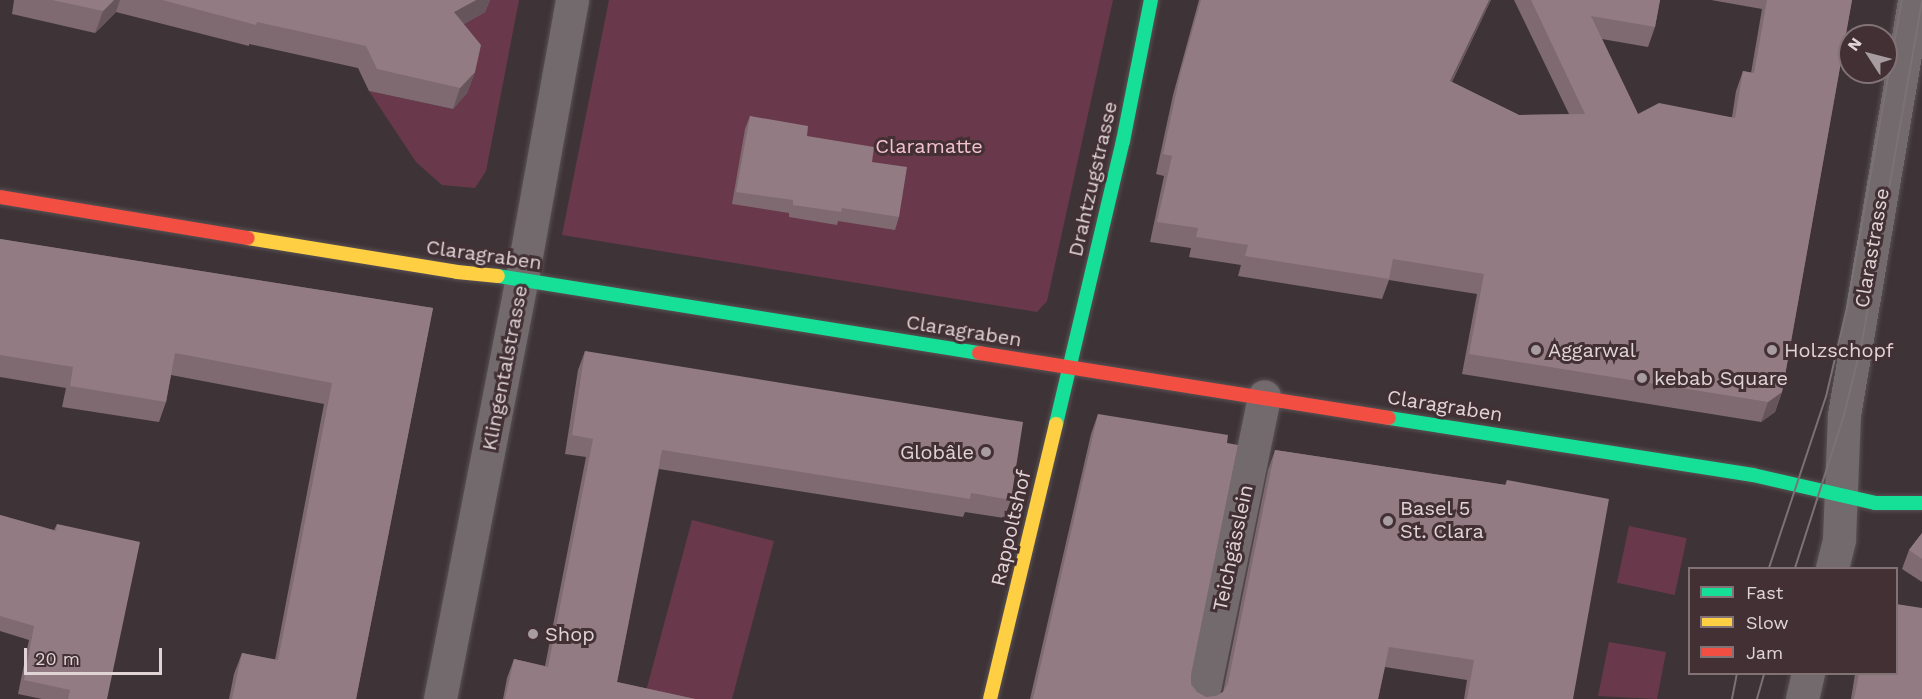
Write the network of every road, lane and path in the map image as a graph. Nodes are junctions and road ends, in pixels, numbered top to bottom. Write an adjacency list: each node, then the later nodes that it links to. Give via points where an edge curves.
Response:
1 (572, 0): 5 (street, Klingentalstrasse)
2 (1151, 0): 6 (street, Drahtzugstrasse, via 1123,141)
3 (1914, 0): 8 (street, Clarastrasse, via 1844,415)
4 (0, 197): 5 (street, Claragraben, via 457,272)
5 (522, 278): 6 (street, Claragraben); 12 (street, Klingentalstrasse)
6 (1069, 367): 7 (street, Claragraben); 13 (street, Rappoltshof)
7 (1264, 396): 8 (street, Claragraben, via 1753,475); 14 (street, Teichgässlein)
8 (1842, 496): 9 (street, Claragraben, via 1875,503); 10 (street, Clarastrasse)
9 (1922, 503)
10 (1832, 567)
11 (1808, 675): 15 (street)
12 (440, 699)
13 (990, 699)
14 (1202, 699)
15 (1802, 699)

